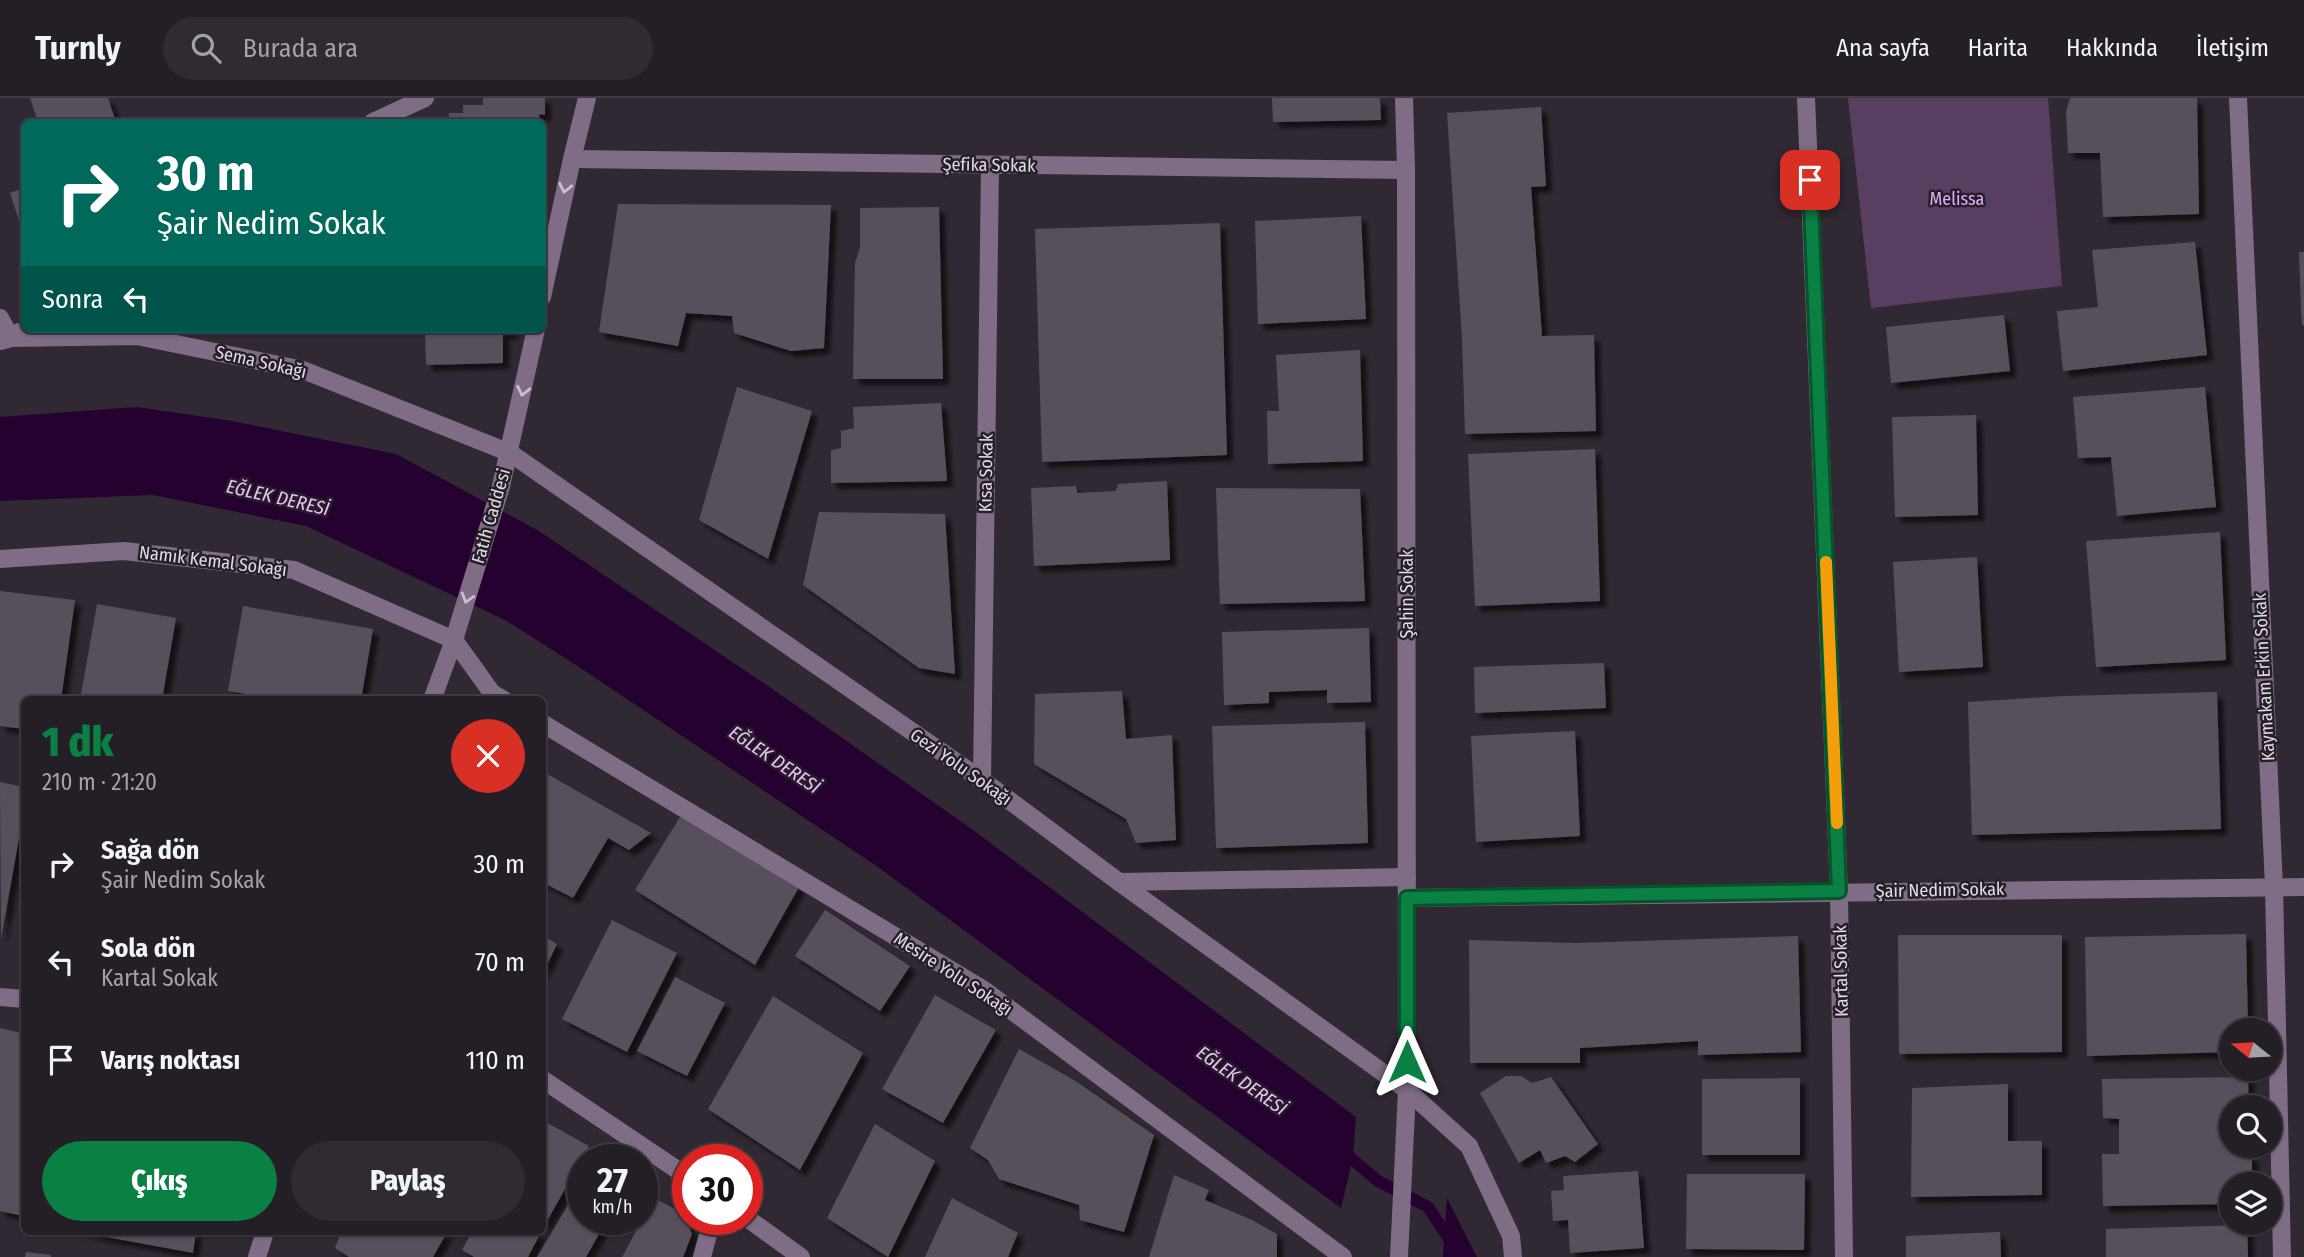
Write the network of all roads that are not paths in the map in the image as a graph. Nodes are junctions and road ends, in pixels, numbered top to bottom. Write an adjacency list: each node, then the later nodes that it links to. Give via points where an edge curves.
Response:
1 (425, 98): 6 (street)
2 (587, 98): 7 (street)
3 (1404, 98): 9 (street, Şahin Sokak)
4 (1806, 98): 25 (street, Kartal Sokak)
5 (2238, 98): 23 (street, Kaymakam Erkin Sokak)
6 (380, 119)
7 (572, 159): 8 (street, Şefika Sokak); 10 (street, one-way to 10)
8 (990, 165): 9 (street, Şefika Sokak); 20 (street, Kısa Sokak)
9 (1406, 170): 21 (street, Şahin Sokak)
10 (546, 279)
11 (0, 318): 13 (street)
12 (535, 333): 14 (street, Fatih Caddesi, one-way to 14)
13 (12, 336): 14 (street, Sema Sokağı, via 138,335 303,370)
14 (510, 453): 16 (street, Fatih Caddesi, one-way to 16); 20 (street, Gezi Yolu Sokağı)
15 (0, 559): 16 (street, Namık Kemal Sokağı, via 124,551 294,570)
16 (454, 640): 17 (street, Fatih Caddesi); 18 (street)
17 (433, 696)
18 (497, 696)
19 (546, 725): 38 (street, Mesire Yolu Sokağı, via 984,990)
20 (982, 780): 22 (street, Gezi Yolu Sokağı)
21 (1407, 877): 22 (street); 26 (street, Şahin Sokak)
22 (1118, 882): 30 (street, Gezi Yolu Sokağı)
23 (2274, 887): 24 (street, Şair Nedim Sokak); 25 (street, Şair Nedim Sokak); 42 (street, Kaymakam Erkin Sokak)
24 (2304, 887)
25 (1839, 891): 26 (street, Şair Nedim Sokak); 41 (street, Kartal Sokak)
26 (1407, 898): 30 (street, Şahin Sokak)
27 (0, 998): 28 (street)
28 (21, 999)
29 (546, 1082): 31 (street)
30 (1407, 1090): 39 (street, Şahin Sokak); 40 (street, Gezi Yolu Sokağı, via 1469,1146 1511,1236)
31 (672, 1166)
32 (763, 1230): 37 (street)
33 (264, 1235): 35 (street)
34 (708, 1235): 36 (street)
35 (257, 1257)
36 (702, 1257)
37 (801, 1257)
38 (1342, 1257)
39 (1399, 1257)
40 (1513, 1257)
41 (1844, 1257)
42 (2282, 1257)

